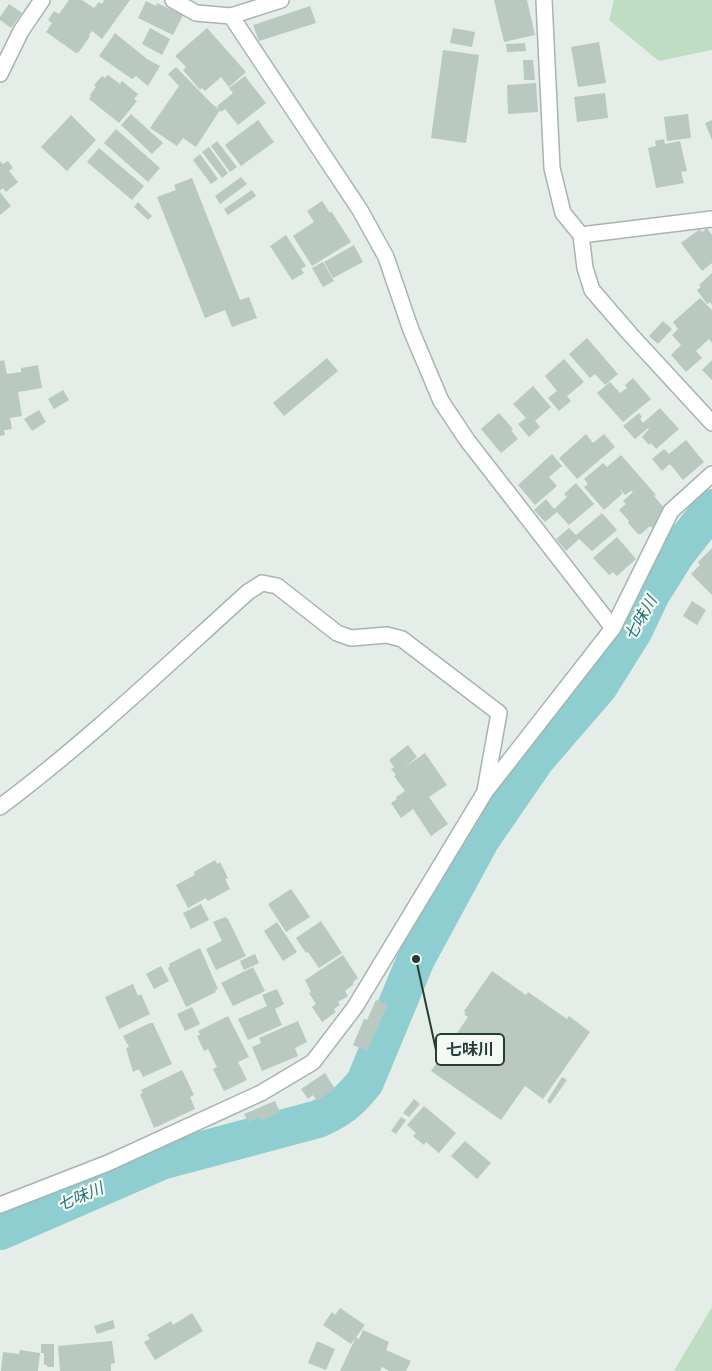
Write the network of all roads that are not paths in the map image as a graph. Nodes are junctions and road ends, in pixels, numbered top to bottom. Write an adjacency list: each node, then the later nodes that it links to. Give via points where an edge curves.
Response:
1 (42, 0): 6 (street, via 21,31)
2 (173, 0): 5 (street, via 196,13)
3 (281, 0): 5 (street)
4 (544, 0): 8 (street, via 552,168 563,213)
5 (231, 16): 11 (street, via 360,210 386,257 410,330 441,401 467,440)
6 (0, 74)
7 (712, 219): 8 (street)
8 (581, 235): 9 (street, via 585,268 592,290)
9 (712, 423)
10 (712, 474): 11 (street, via 671,511)
11 (613, 628): 12 (street)
12 (485, 792): 13 (street, via 499,713 402,639 387,635 350,638 337,633 277,586 262,583 45,773); 14 (street, via 355,1007 313,1062 261,1092 108,1163)
13 (0, 807)
14 (0, 1205)

